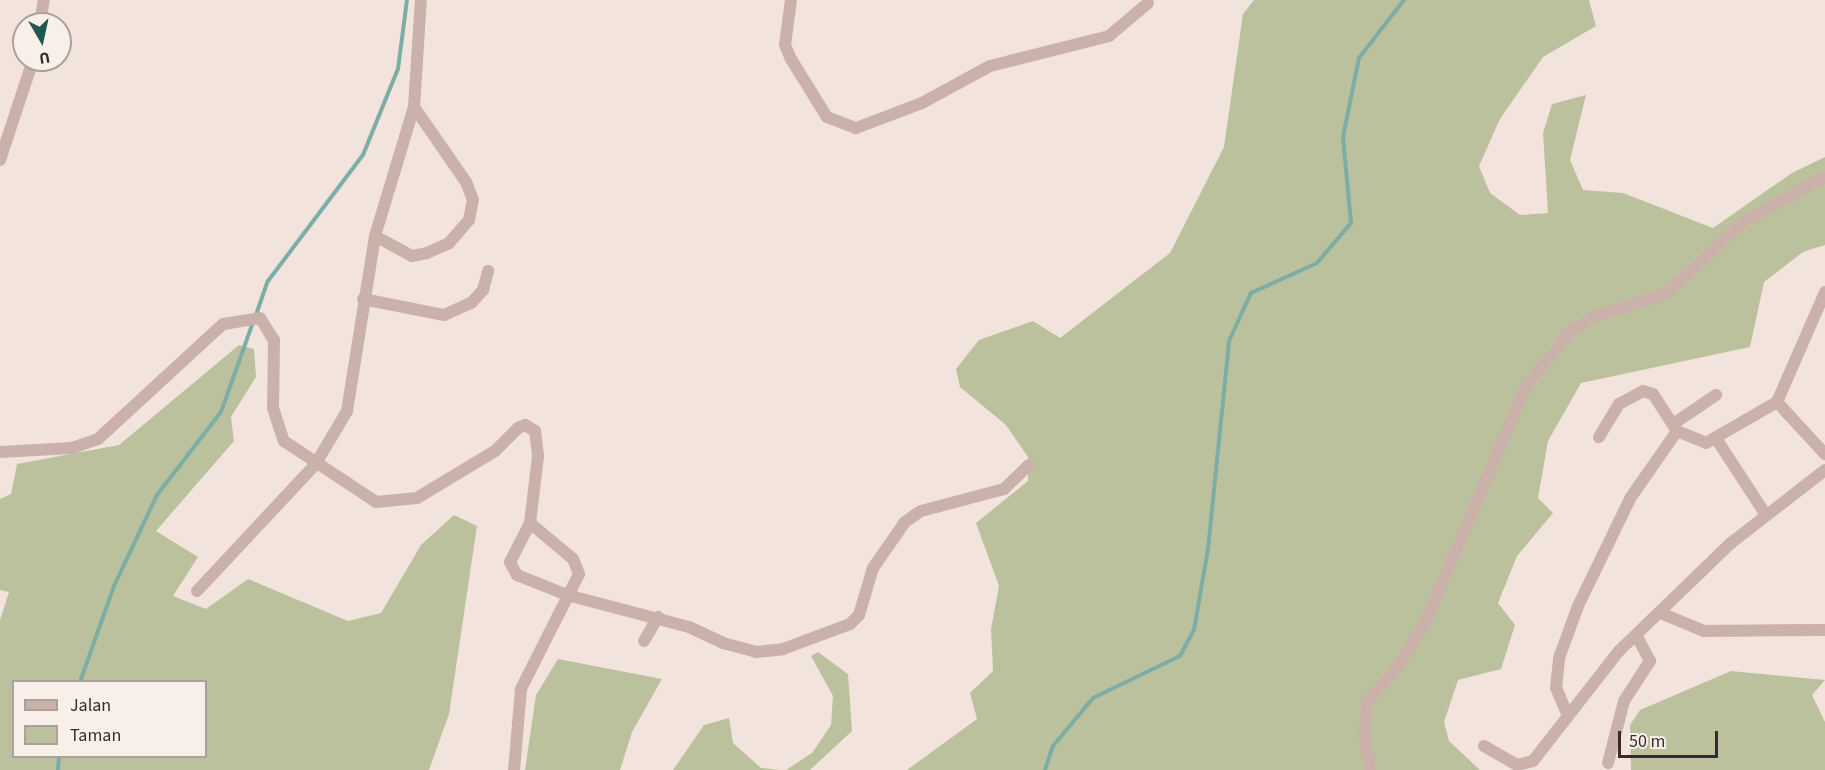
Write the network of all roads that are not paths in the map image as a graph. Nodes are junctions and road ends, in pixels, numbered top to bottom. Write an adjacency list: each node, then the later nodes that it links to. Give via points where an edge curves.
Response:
1 (421, 0): 5 (street)
2 (791, 0): 3 (street, via 784,45 791,59 827,117 856,128 922,103 990,66 1109,36)
3 (1148, 3)
4 (29, 72): 6 (street)
5 (414, 107): 8 (street); 8 (street, via 466,182 473,200 468,220 449,243 412,256)
6 (0, 160)
7 (1825, 177): 35 (street, via 1743,222 1666,294 1591,318 1570,332 1526,386 1427,619 1400,664 1368,701 1364,732)
8 (375, 236): 11 (street)
9 (488, 271): 11 (street, via 483,290 471,303 444,315)
10 (1825, 292): 13 (street)
11 (363, 299): 19 (street, via 347,411)
12 (1716, 395): 14 (street)
13 (1777, 402): 16 (street); 18 (street)
14 (1675, 428): 15 (street, via 1653,394 1643,391 1619,404); 16 (street, via 1694,443); 31 (street, via 1635,489 1578,606 1559,658 1556,688)
15 (1599, 437)
16 (1717, 440): 22 (street)
17 (0, 452): 19 (street, via 72,448 98,439 223,324 260,318 274,340 278,360 277,422 284,441)
18 (1825, 454)
19 (315, 465): 23 (street, via 376,502 401,502 495,451 525,425 535,431 537,442); 24 (street)
20 (1029, 465): 27 (street, via 1004,489 921,511 905,522 873,568 859,615 814,641 756,652)
21 (1825, 470): 22 (street)
22 (1766, 515): 26 (street, via 1716,557)
23 (530, 523): 25 (street, via 577,564 577,579); 25 (street, via 511,569)
24 (197, 591)
25 (567, 595): 27 (street); 34 (street, via 521,690)
26 (1663, 614): 28 (street, via 1704,631); 29 (street)
27 (658, 617): 30 (street)
28 (1825, 630)
29 (1637, 637): 31 (street, via 1599,673); 33 (street, via 1650,661 1624,701)
30 (644, 641)
31 (1568, 716): 32 (street, via 1524,765)
32 (1484, 746)
33 (1608, 763)
34 (514, 770)
35 (1370, 770)

